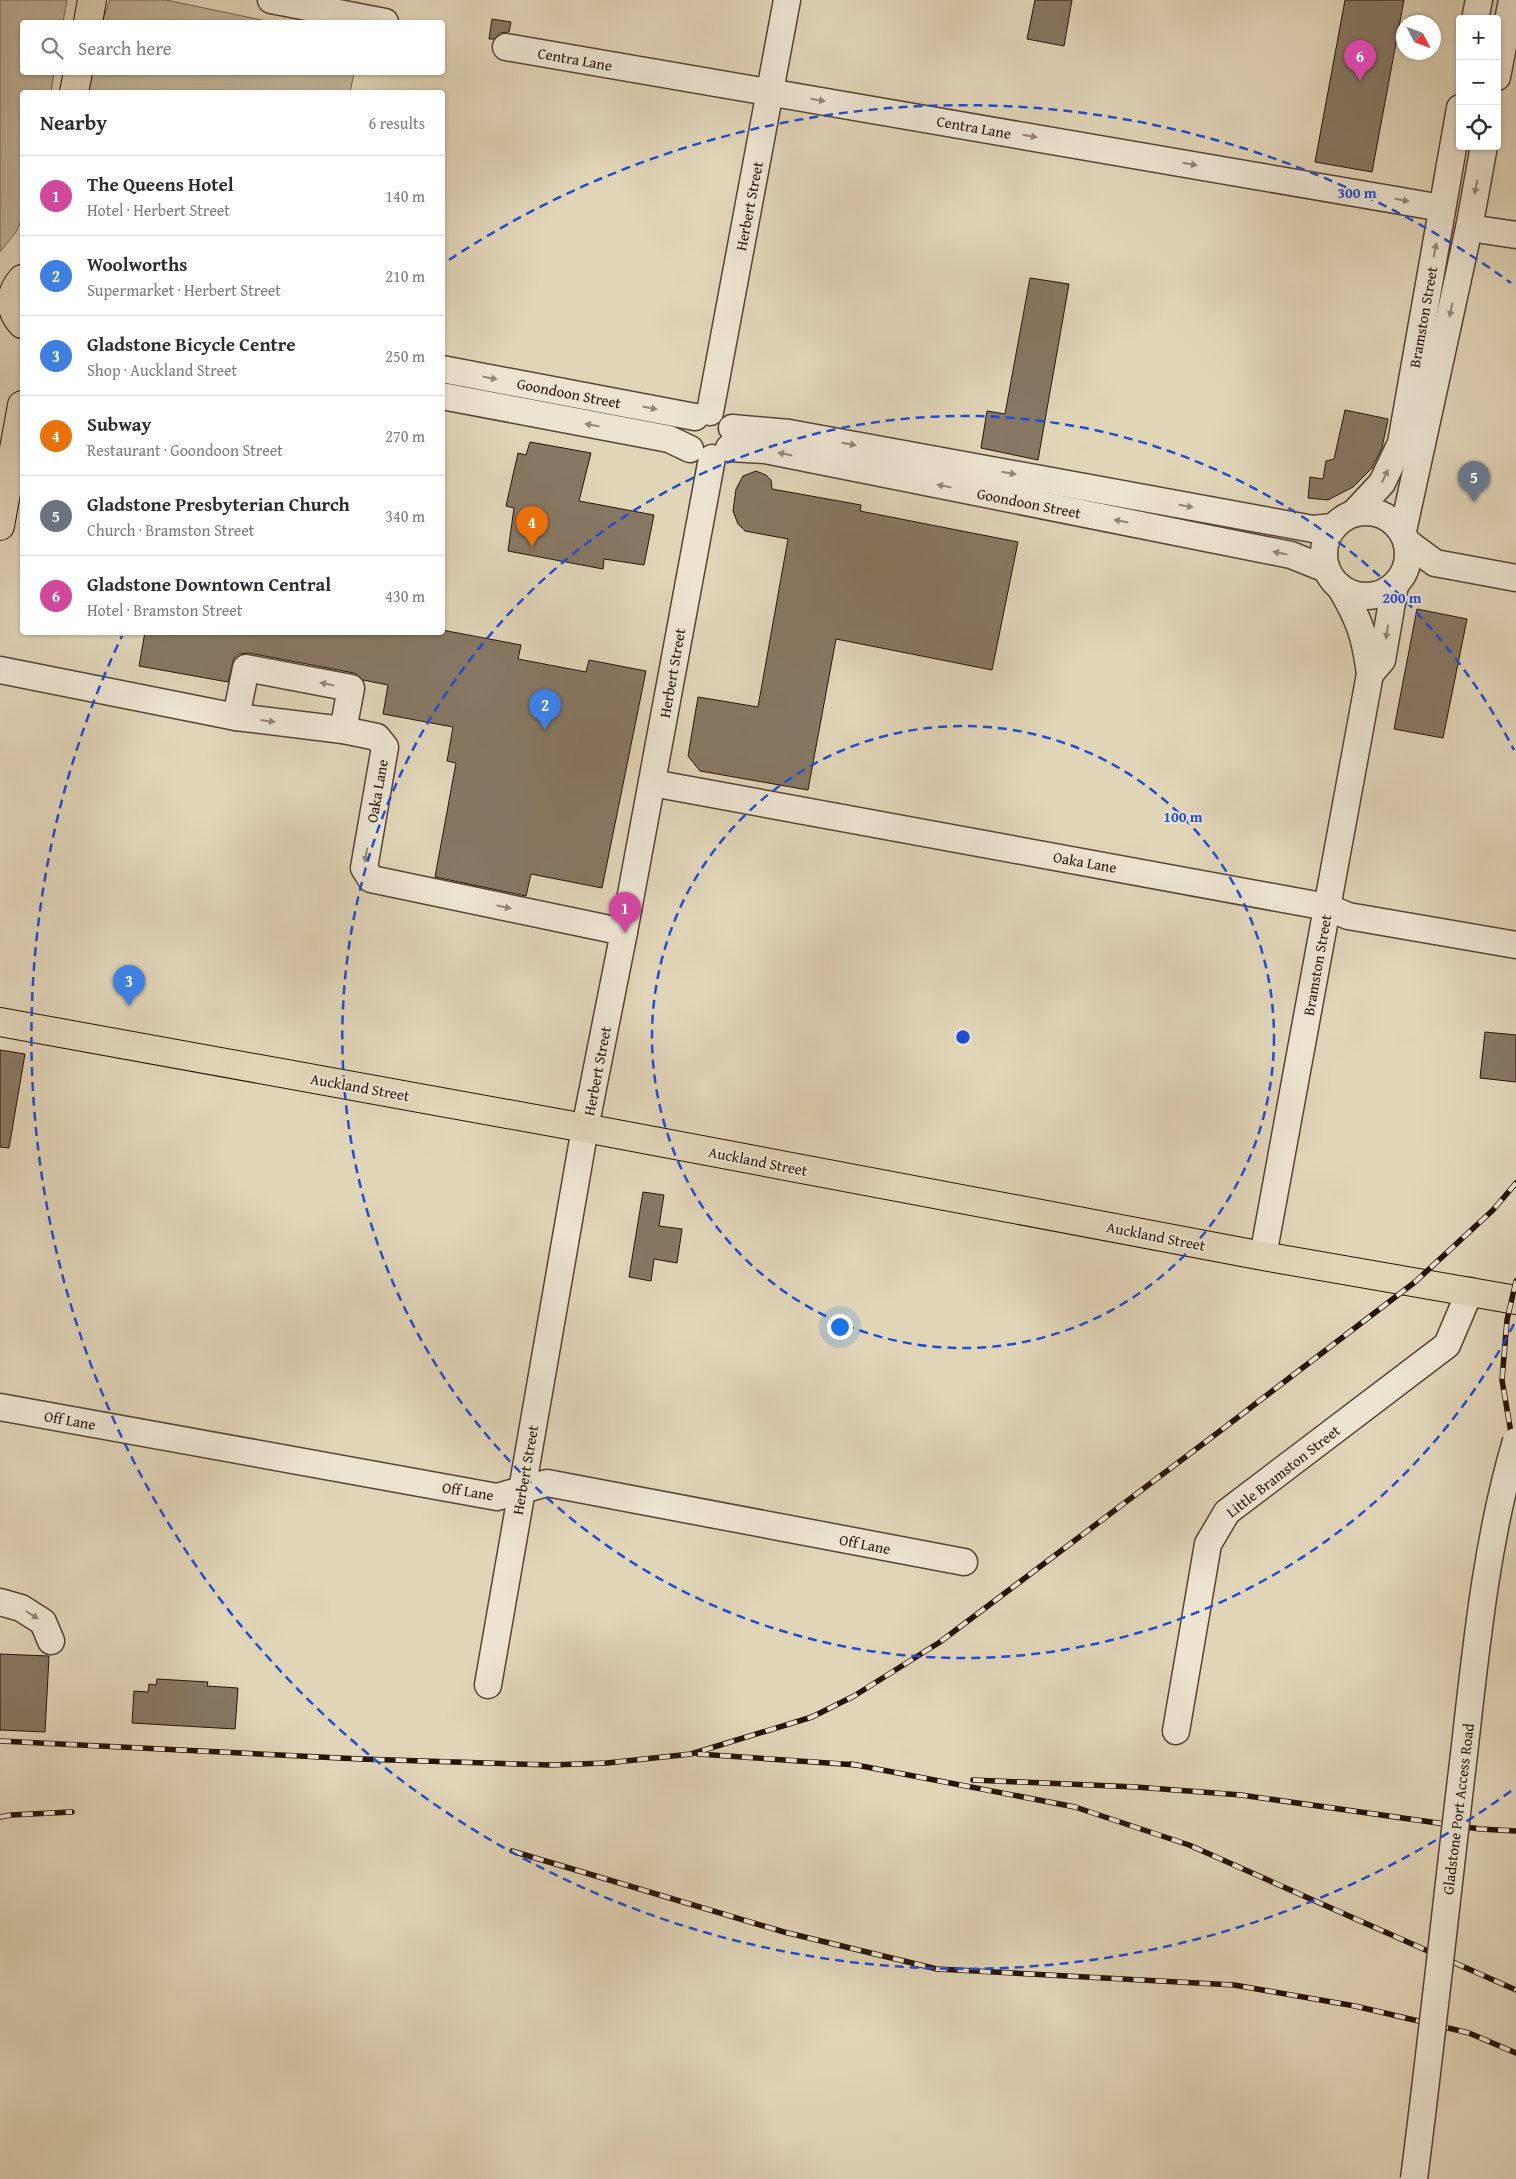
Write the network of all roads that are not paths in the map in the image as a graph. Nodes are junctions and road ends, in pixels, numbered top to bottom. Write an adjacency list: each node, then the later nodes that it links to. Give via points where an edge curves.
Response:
1 (92, 0): 7 (main road)
2 (271, 0): 8 (street)
3 (787, 0): 13 (street, Herbert Street)
4 (1479, 0): 6 (street)
5 (1512, 0): 10 (street)
6 (1476, 15)
7 (88, 20)
8 (375, 20)
9 (506, 47): 13 (street, Centra Lane)
10 (1500, 60)
11 (77, 75): 12 (main road)
12 (74, 90)
13 (770, 92): 16 (street, Centra Lane, one-way to 16); 21 (street, Herbert Street)
14 (1456, 130): 16 (street, Bramston Street)
15 (1483, 150): 17 (street, Bramston Street, one-way to 17)
16 (1442, 208): 24 (street, Bramston Street, one-way to 16, via 1382,483 1401,443)
17 (1469, 228): 18 (street); 26 (street, Bramston Street, one-way to 26)
18 (1516, 234)
19 (445, 370): 21 (street, Goondoon Street, one-way to 21)
20 (445, 397): 23 (street, Goondoon Street, one-way to 20)
21 (702, 415): 23 (street, via 723,416); 23 (street, Herbert Street, via 686,432 687,441)
22 (20, 416): 25 (main road)
23 (716, 446): 24 (street, Goondoon Street, one-way to 24, via 789,433 1313,529); 27 (street, Goondoon Street, one-way to 23, via 1292,555 765,450); 35 (street, Herbert Street)
24 (1344, 520): 26 (street, via 1376,512 1396,523); 27 (street, via 1326,540 1324,554)
25 (0, 526)
26 (1405, 537): 28 (street, via 1409,558); 29 (street, via 1434,562)
27 (1333, 578): 28 (street, via 1350,593 1373,596 1385,592); 32 (street, Bramston Street, via 1356,615 1365,641)
28 (1400, 578): 30 (street); 32 (street, Bramston Street, one-way to 32, via 1382,660)
29 (1516, 578)
30 (1516, 595)
31 (0, 670): 33 (street, Oaka Lane)
32 (1370, 674): 36 (street, Bramston Street)
33 (228, 715): 34 (street, Oaka Lane, one-way to 34); 34 (street, one-way to 33, via 351,688 246,668)
34 (343, 730): 37 (street, Oaka Lane, one-way to 37, via 377,737 385,747 364,868 371,879)
35 (652, 782): 36 (street, Oaka Lane); 37 (street, Herbert Street)
36 (1327, 907): 38 (street, Oaka Lane, via 1348,916); 41 (street, Bramston Street)
37 (624, 932): 40 (street, Herbert Street)
38 (1516, 944)
39 (0, 1022): 40 (main road, Auckland Street)
40 (585, 1128): 41 (main road, Auckland Street); 46 (street, Herbert Street)
41 (1263, 1256): 42 (main road, Auckland Street)
42 (1470, 1291): 43 (main road, Auckland Street); 51 (street, Little Bramston Street, via 1446,1345 1227,1512 1208,1544)
43 (1516, 1300)
44 (0, 1407): 46 (street, Off Lane, via 497,1497)
45 (1516, 1441): 52 (street, Gladstone Port Access Road, bridge, via 1490,1554 1476,1652)
46 (520, 1492): 47 (street, Off Lane, via 546,1483); 50 (street, Herbert Street)
47 (964, 1562)
48 (0, 1602): 49 (street, one-way to 49, via 21,1608 43,1622)
49 (51, 1641)
50 (488, 1685)
51 (1176, 1731)
52 (1414, 2179)

